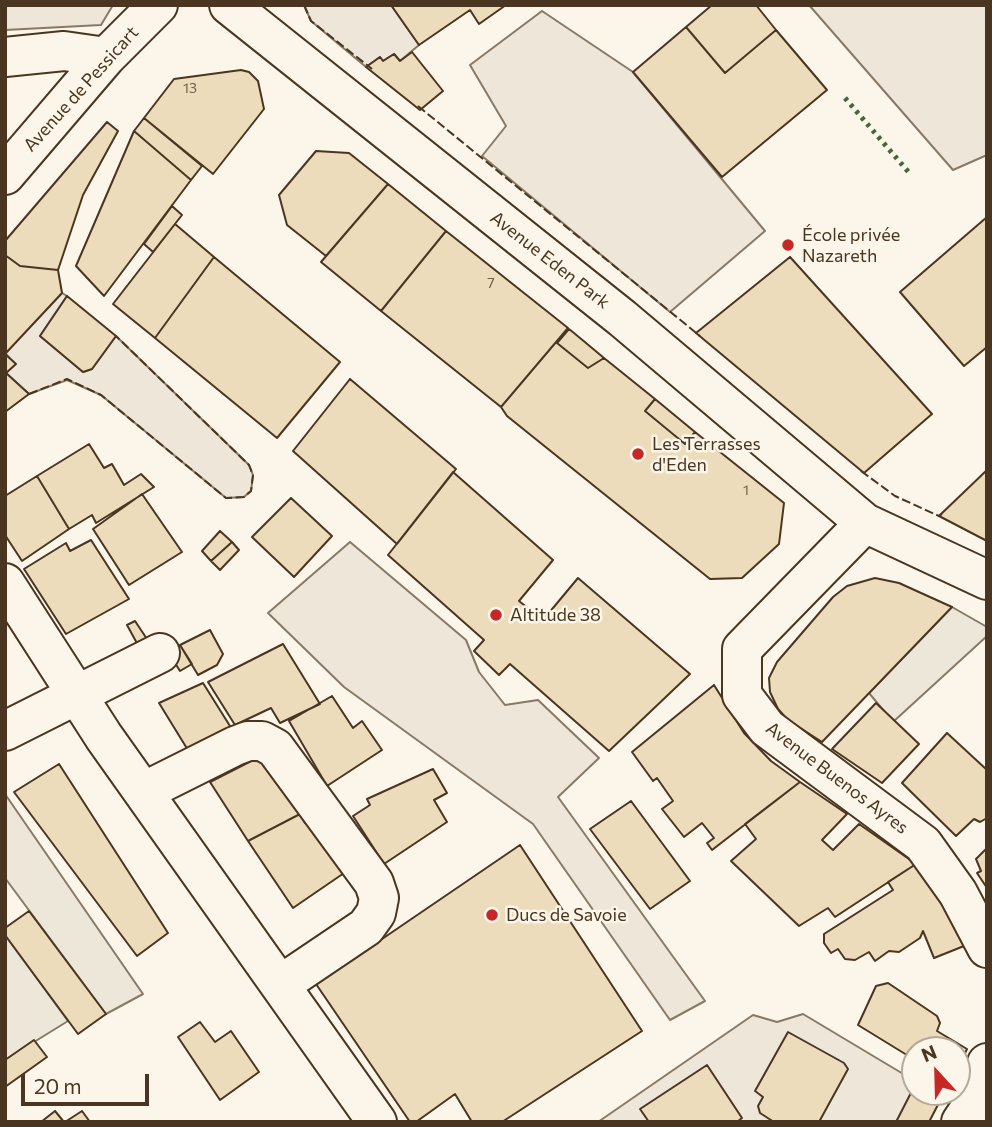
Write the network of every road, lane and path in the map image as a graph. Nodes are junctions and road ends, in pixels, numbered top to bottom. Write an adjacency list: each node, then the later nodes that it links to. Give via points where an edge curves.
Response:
1 (158, 5): 4 (street, Avenue de Pessicart)
2 (229, 5): 6 (street, Avenue Eden Park, via 622,318)
3 (5, 57): 4 (street, via 64,51)
4 (106, 57): 5 (street, Avenue de Pessicart)
5 (5, 175)
6 (865, 523): 7 (street); 13 (street, Avenue Buenos Ayres, via 742,649 742,695 767,728 923,844 958,893)
7 (987, 580)
8 (5, 583): 10 (street)
9 (160, 653): 10 (street)
10 (76, 695): 11 (street); 12 (street)
11 (5, 731)
12 (143, 792): 14 (street); 14 (street, via 235,746 262,741 275,748 374,883 379,898 376,913 366,926)
13 (987, 948)
14 (280, 985): 16 (street)
15 (987, 1063): 17 (street, via 973,1104)
16 (377, 1122)
17 (961, 1122)

